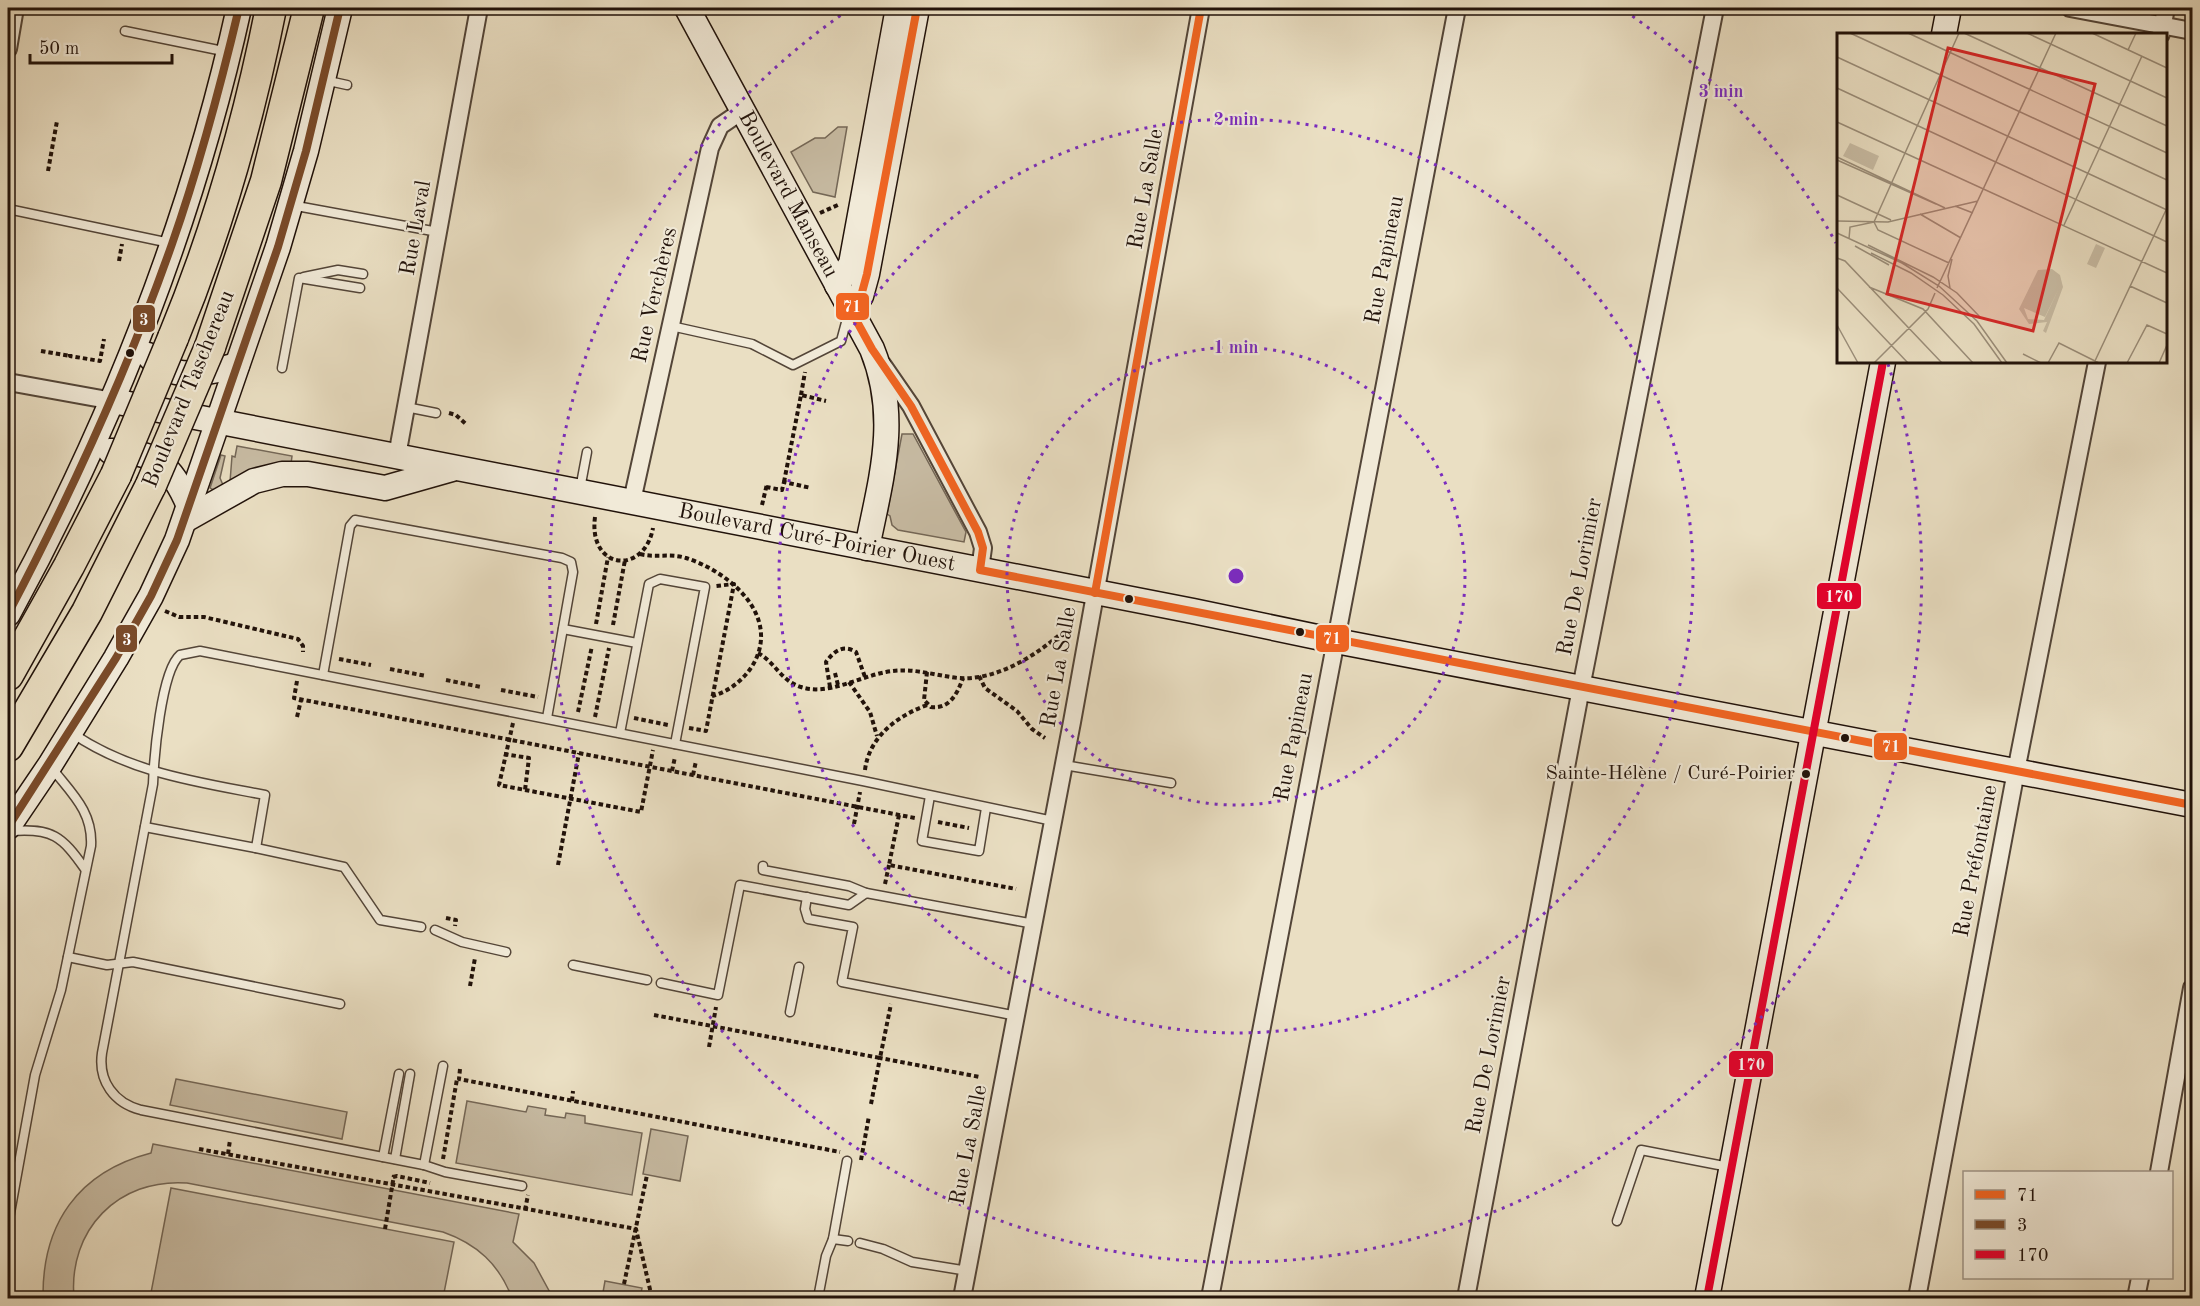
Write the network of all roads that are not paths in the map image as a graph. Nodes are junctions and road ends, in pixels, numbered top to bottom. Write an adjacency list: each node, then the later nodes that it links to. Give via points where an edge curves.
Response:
1 (15, 8): 20 (street)
2 (239, 8): 21 (main road)
3 (272, 8): 58 (highway, Boulevard Taschereau, bridge, via 229,177 173,338 116,475)
4 (309, 8): 66 (highway, Boulevard Taschereau, bridge, via 266,181 210,347 151,485 87,612)
5 (340, 8): 23 (main road, Boulevard Taschereau, via 336,83)
6 (479, 8): 25 (street, Rue Laval)
7 (687, 8): 22 (main road, Boulevard Manseau)
8 (898, 8): 29 (main road, via 851,264)
9 (917, 8): 31 (main road, via 867,274 861,296)
10 (1201, 8): 53 (street, Rue La Salle)
11 (1457, 8): 56 (street, Rue Papineau)
12 (1715, 8): 60 (street, Rue De Lorimier)
13 (1949, 8): 19 (main road)
14 (2070, 8): 16 (street)
15 (2166, 8): 16 (street)
16 (2162, 30): 18 (street)
17 (125, 31): 21 (lane)
18 (2193, 31)
19 (1944, 33)
20 (8, 49)
21 (228, 52): 26 (main road, via 200,165)
22 (742, 111): 29 (main road, Boulevard Manseau); 32 (street, Rue Verchères, via 720,126 713,138)
23 (291, 205): 25 (lane); 37 (main road, Boulevard Taschereau)
24 (8, 210): 26 (lane)
25 (438, 232): 41 (street, Rue Laval)
26 (174, 244): 33 (main road)
27 (363, 274): 28 (lane, via 338,270)
28 (299, 278): 30 (lane); 38 (lane)
29 (837, 285): 31 (main road, Boulevard Manseau)
30 (360, 288)
31 (850, 309): 32 (lane, via 841,341 793,364 752,344); 34 (main road, Boulevard Manseau)
32 (671, 326): 49 (street, Rue Verchères)
33 (138, 341): 37 (main road, via 159,366 180,374); 40 (main road)
34 (872, 349): 51 (main road, via 882,374 888,418); 52 (street, Boulevard Manseau, via 911,406 978,532 983,548)
35 (1882, 363): 63 (main road)
36 (2097, 363): 69 (street, Rue Préfontaine)
37 (237, 366): 43 (main road, Boulevard Taschereau)
38 (282, 368)
39 (8, 382): 40 (street)
40 (113, 401): 43 (main road, Boulevard Curé-Poirier Ouest); 45 (main road)
41 (406, 407): 42 (lane); 46 (street, Rue Laval)
42 (436, 413)
43 (217, 421): 46 (main road, Boulevard Curé-Poirier Ouest); 50 (main road, Boulevard Taschereau)
44 (587, 452): 48 (lane)
45 (90, 455): 50 (main road, via 123,451 156,459 173,473); 54 (main road)
46 (397, 456): 47 (main road, Boulevard Curé-Poirier Ouest)
47 (456, 468): 48 (main road, Boulevard Curé-Poirier Ouest); 50 (main road, via 385,488 308,474 282,474 255,481)
48 (580, 492): 49 (main road, Boulevard Curé-Poirier Ouest)
49 (632, 501): 51 (main road, Boulevard Curé-Poirier Ouest)
50 (187, 513): 62 (main road, Boulevard Taschereau, via 151,596)
51 (867, 548): 52 (main road, Boulevard Curé-Poirier Ouest)
52 (980, 570): 53 (main road, Boulevard Curé-Poirier Ouest)
53 (1095, 593): 56 (main road, Boulevard Curé-Poirier Ouest); 68 (street, Rue La Salle)
54 (8, 614)
55 (563, 629): 57 (lane); 59 (lane, via 573,572 568,560 357,519 350,526); 61 (lane)
56 (1336, 641): 60 (main road, Boulevard Curé-Poirier Ouest); 116 (street, Rue Papineau)
57 (637, 643): 64 (lane); 65 (lane, via 651,581 705,587)
58 (8, 675)
59 (324, 675): 61 (lane); 70 (lane, via 200,651 180,655 171,670 154,748)
60 (1581, 688): 63 (main road, Boulevard Curé-Poirier Ouest); 117 (street, Rue De Lorimier)
61 (547, 718): 64 (lane)
62 (71, 732): 67 (main road, Boulevard Taschereau); 70 (lane, via 101,752)
63 (1813, 732): 69 (main road, Boulevard Curé-Poirier Ouest); 104 (main road)
64 (621, 733): 65 (lane)
65 (675, 744): 72 (lane)
66 (8, 746)
67 (50, 765): 77 (main road, Boulevard Taschereau); 80 (lane, via 88,817 91,846)
68 (1064, 765): 71 (lane); 75 (street, Rue La Salle)
69 (2016, 771): 73 (main road, Boulevard Curé-Poirier Ouest); 119 (street, Rue Préfontaine)
70 (153, 772): 76 (lane); 78 (lane, via 265,795)
71 (1171, 783)
72 (930, 796): 74 (lane); 74 (lane, via 922,841 978,851)
73 (2193, 805)
74 (986, 808): 75 (lane)
75 (1053, 821): 83 (street, Rue La Salle)
76 (145, 827): 78 (lane); 88 (lane)
77 (8, 829): 80 (lane, via 50,833 69,846)
78 (256, 848): 84 (lane, via 344,867 380,920)
79 (763, 866): 81 (lane, via 763,870 849,886)
80 (85, 868): 87 (lane)
81 (866, 893): 82 (lane, via 849,904); 83 (lane)
82 (807, 897): 92 (lane, via 740,885 718,995); 96 (lane, via 808,919 853,927 842,982)
83 (1034, 924): 96 (street, Rue La Salle)
84 (421, 927)
85 (435, 930): 86 (lane, via 462,942)
86 (506, 952)
87 (68, 957): 88 (lane); 108 (lane, via 35,1075)
88 (119, 964): 94 (lane, via 134,962); 100 (lane, via 101,1060 104,1080 121,1102 141,1110)
89 (573, 965): 91 (lane)
90 (799, 967): 95 (lane)
91 (647, 980)
92 (661, 983)
93 (2193, 988): 105 (street)
94 (340, 1004)
95 (790, 1012)
96 (1017, 1016): 112 (street, Rue La Salle)
97 (443, 1066): 103 (lane)
98 (399, 1074): 100 (lane)
99 (410, 1074): 102 (lane)
100 (383, 1157): 102 (lane)
101 (848, 1158): 109 (lane)
102 (395, 1159): 103 (lane)
103 (424, 1165): 106 (lane)
104 (1732, 1167): 107 (lane, via 1641,1150); 118 (main road)
105 (2159, 1171)
106 (522, 1186)
107 (1617, 1221)
108 (8, 1224)
109 (833, 1239): 110 (lane); 114 (lane)
110 (848, 1241)
111 (860, 1243): 112 (lane, via 912,1262)
112 (968, 1271): 115 (street, Rue La Salle)
113 (2140, 1279): 120 (street)
114 (818, 1299)
115 (962, 1299)
116 (1210, 1299)
117 (1466, 1299)
118 (1707, 1299)
119 (1917, 1299)
120 (2136, 1299)

